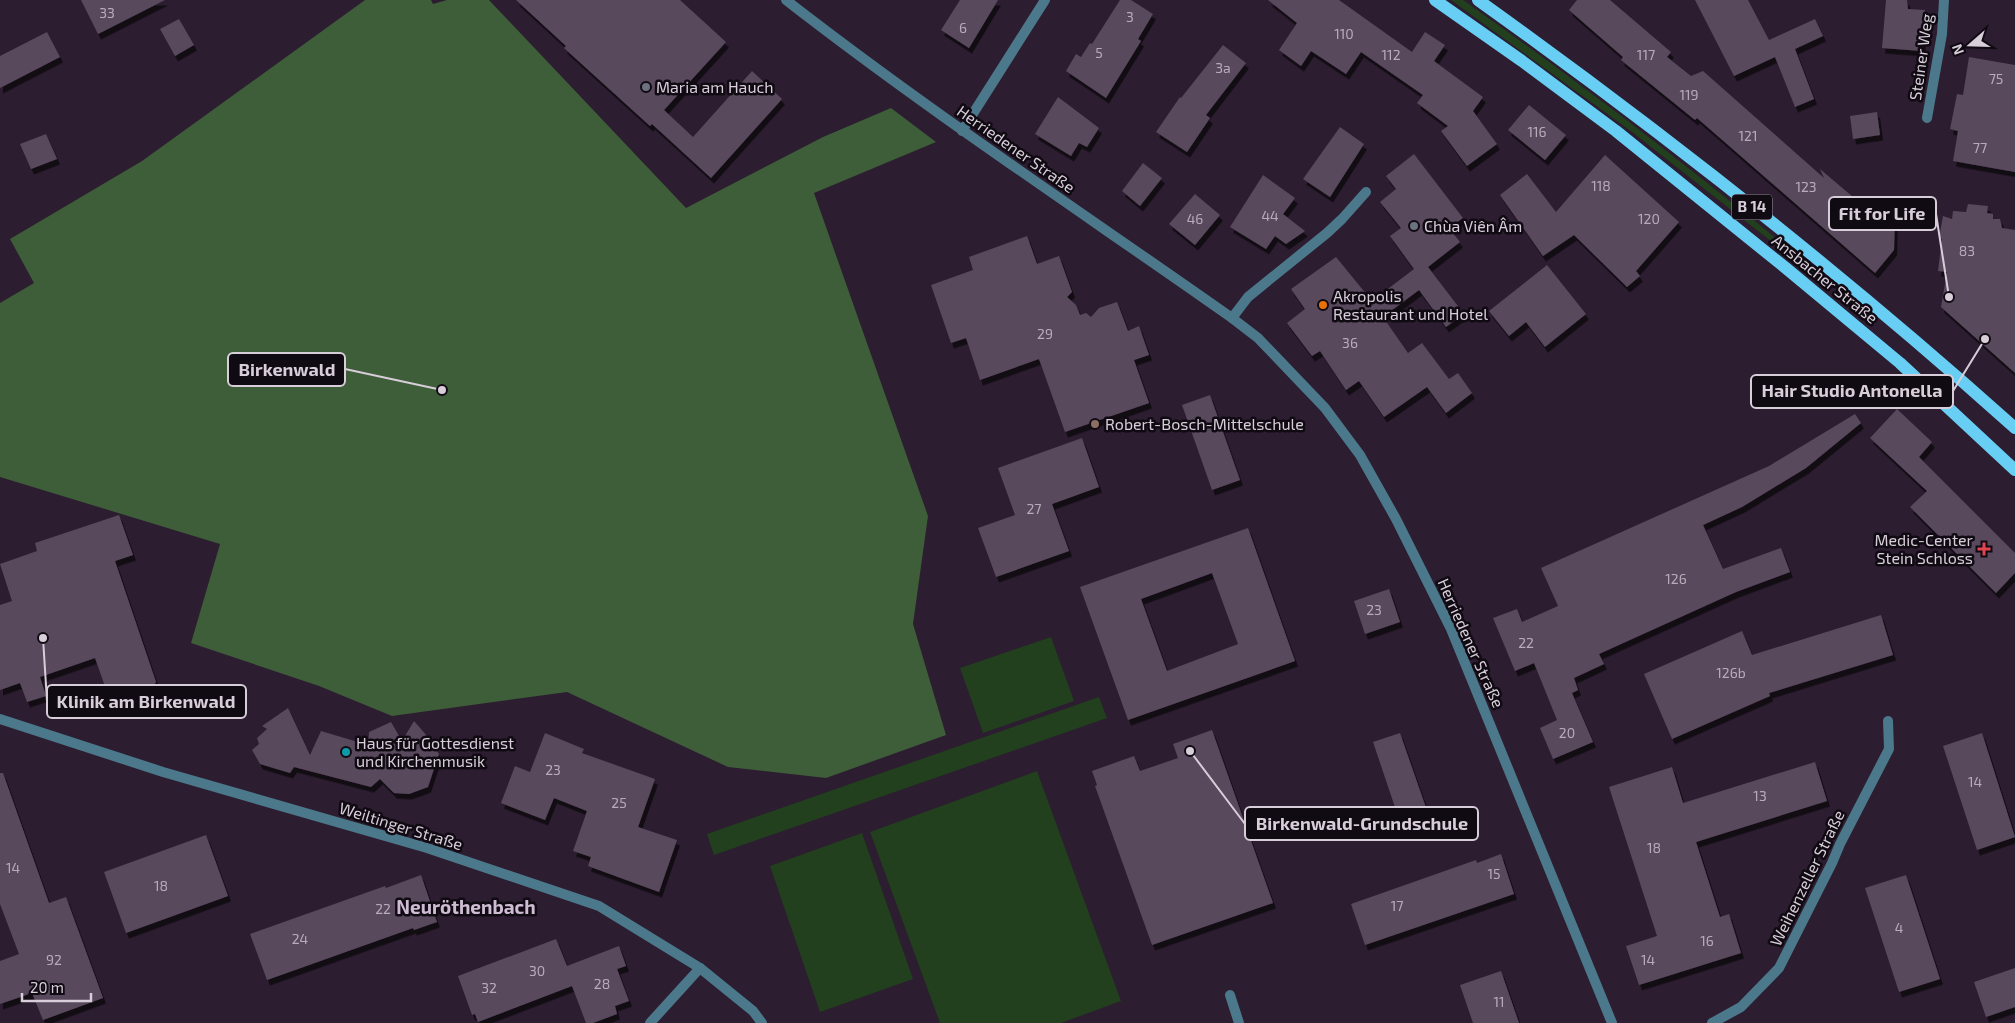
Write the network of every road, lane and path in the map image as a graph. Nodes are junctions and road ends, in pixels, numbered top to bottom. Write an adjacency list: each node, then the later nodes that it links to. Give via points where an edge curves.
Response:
1 (786, 0): 7 (street, Herriedener Straße)
2 (1045, 0): 7 (street)
3 (1435, 0): 11 (main road, Ansbacher Straße / B 14, via 1616,131 1780,263 1900,363)
4 (1478, 0): 10 (main road, Ansbacher Straße / B 14, via 1638,117 1793,238)
5 (1944, 0): 6 (street, Steiner Weg, via 1942,34)
6 (1927, 118)
7 (962, 131): 9 (street, Herriedener Straße)
8 (1366, 192): 9 (street, via 1327,233 1248,297)
9 (1232, 318): 19 (street, Herriedener Straße, via 1258,338 1325,408 1360,455 1396,519 1457,642)
10 (2015, 428)
11 (2015, 470)
12 (0, 719): 14 (street, Weiltinger Straße, via 163,772 427,848 599,906)
13 (1888, 721): 20 (street, Weihenzeller Straße, via 1889,749 1779,968 1741,1007)
14 (700, 968): 16 (street); 17 (street, Weiltinger Straße, via 753,1011)
15 (1230, 995): 18 (street)
16 (650, 1023)
17 (762, 1023)
18 (1239, 1023)
19 (1612, 1023)
20 (1712, 1023)

